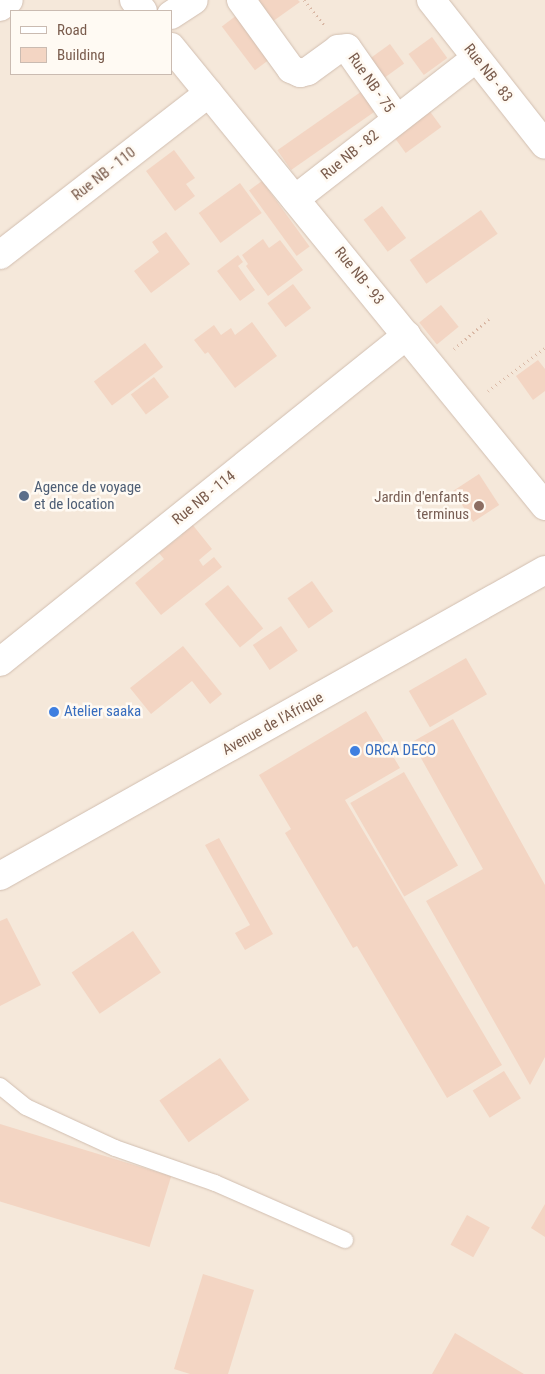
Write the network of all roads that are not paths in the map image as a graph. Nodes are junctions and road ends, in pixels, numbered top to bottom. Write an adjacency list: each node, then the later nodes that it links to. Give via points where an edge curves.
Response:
1 (9, 0): 6 (street)
2 (134, 0): 7 (street)
3 (194, 0): 8 (street)
4 (241, 0): 12 (street, Rue NB - 75, via 291,69 300,73 308,71 338,49 347,48)
5 (430, 0): 10 (street, Rue NB - 83)
6 (0, 8)
7 (142, 10)
8 (172, 14)
9 (172, 48): 11 (street, Rue NB - 93)
10 (476, 58): 12 (street, Rue NB - 82); 13 (street, Rue NB - 83)
11 (209, 93): 14 (street, Rue NB - 93); 15 (street, Rue NB - 110)
12 (396, 118): 14 (street, Rue NB - 82)
13 (545, 145)
14 (296, 199): 16 (street, Rue NB - 93)
15 (0, 255)
16 (407, 335): 17 (street, Rue NB - 93); 19 (street, Rue NB - 114)
17 (545, 506)
18 (545, 570): 20 (street, Avenue de l'Afrique)
19 (0, 662)
20 (0, 876)
21 (0, 1086): 22 (lane, via 26,1107 115,1148 215,1183)
22 (345, 1240)

